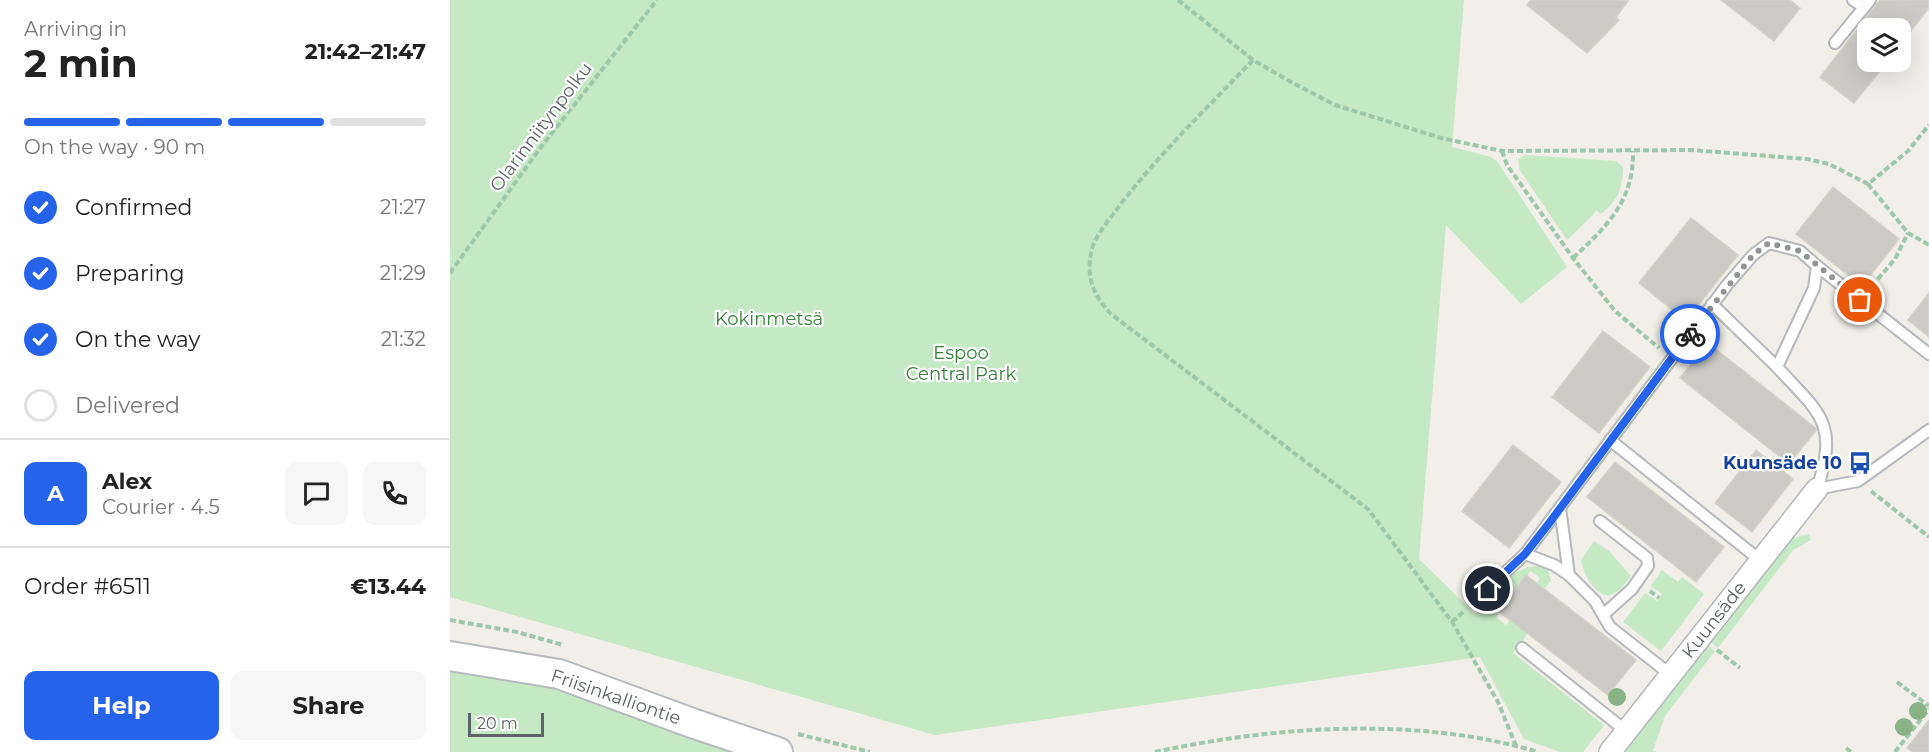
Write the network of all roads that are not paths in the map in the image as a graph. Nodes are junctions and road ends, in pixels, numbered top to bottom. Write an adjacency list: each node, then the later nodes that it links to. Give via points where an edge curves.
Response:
1 (1853, 0): 2 (lane)
2 (1867, 3): 3 (lane)
3 (1835, 43)
4 (1817, 266): 5 (lane, via 1800,251 1769,243 1753,255); 6 (lane); 7 (lane, via 1814,288)
5 (1712, 304): 7 (lane); 9 (lane)
6 (1929, 354)
7 (1777, 367): 10 (lane, via 1821,415 1827,459)
8 (1929, 430): 10 (lane, via 1858,481)
9 (1610, 440): 11 (lane); 14 (lane)
10 (1817, 489): 14 (street, Kuunsäde)
11 (1560, 508): 13 (lane); 15 (lane)
12 (1600, 521): 17 (lane, via 1647,558 1648,566 1632,589)
13 (1525, 554): 15 (lane); 16 (lane)
14 (1761, 561): 20 (street, Kuunsäde)
15 (1569, 575): 17 (lane)
16 (1474, 602)
17 (1603, 615): 20 (lane, via 1610,627)
18 (1522, 648): 21 (lane)
19 (450, 656): 22 (main road, Friisinkalliontie, via 559,674)
20 (1671, 675): 21 (street, Kuunsäde)
21 (1626, 731): 23 (street, Kuunsäde)
22 (778, 752)
23 (1610, 752)

